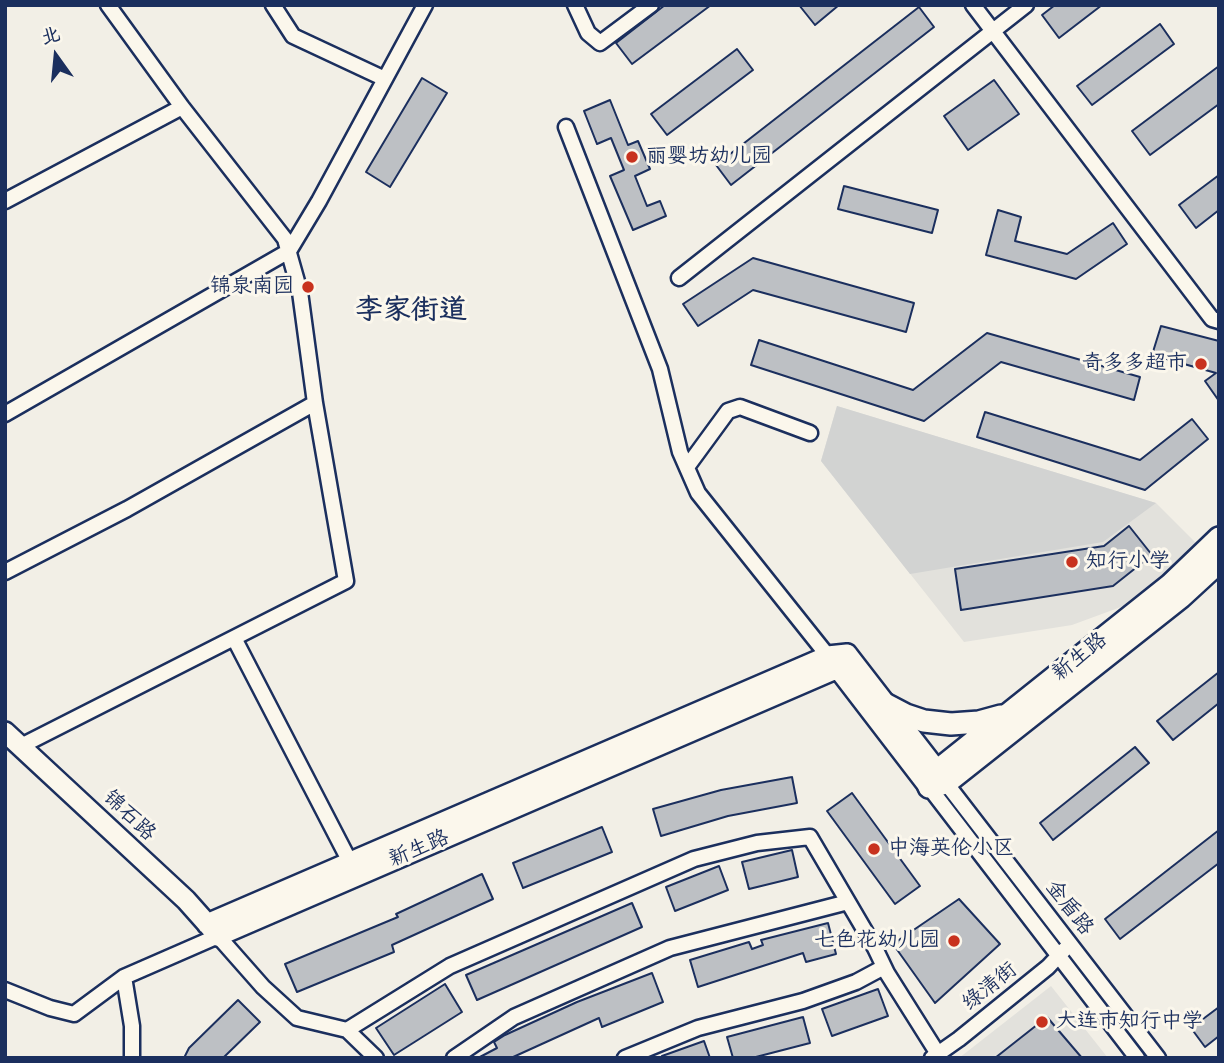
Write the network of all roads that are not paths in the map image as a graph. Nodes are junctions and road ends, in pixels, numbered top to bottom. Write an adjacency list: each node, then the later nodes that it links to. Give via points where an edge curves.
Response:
1 (108, 5): 10 (street)
2 (273, 5): 9 (street, via 293,36)
3 (425, 5): 9 (street)
4 (575, 5): 5 (street, via 587,33 600,43)
5 (651, 5)
6 (973, 5): 8 (street)
7 (1026, 5): 8 (street)
8 (992, 31): 14 (street); 15 (street, via 1212,319)
9 (385, 79): 13 (street)
10 (182, 107): 12 (street); 13 (street, via 277,227)
11 (566, 127): 19 (street, via 660,369)
12 (5, 201)
13 (289, 251): 16 (street, via 300,292); 17 (street)
14 (679, 278)
15 (1219, 321)
16 (315, 403): 22 (street); 23 (street, via 346,581)
17 (5, 414)
18 (810, 433): 19 (street, via 740,407 728,411)
19 (687, 467): 24 (street, via 698,493)
20 (1219, 538): 26 (main road, 新生路, via 1170,584)
21 (1219, 562): 29 (main road, 新生路, via 1181,597)
22 (5, 572)
23 (234, 638): 28 (street); 30 (street)
24 (838, 659): 25 (street); 29 (street); 30 (street, 新生路); 32 (street, 新生路)
25 (885, 704): 26 (main road, via 924,721 951,724); 29 (street)
26 (1010, 713): 29 (main road, 新生路)
27 (5, 732): 28 (street, 锦石路)
28 (21, 746): 32 (street, 锦石路)
29 (938, 780): 33 (street, 金盾路); 34 (street, 金盾路)
30 (350, 862): 32 (street, 新生路)
31 (848, 902): 35 (street); 38 (street, via 810,837 757,843 694,859 450,966); 42 (street, via 670,948 514,1017)
32 (213, 930): 36 (street, 新生路); 38 (street, via 297,1018)
33 (1070, 944): 34 (street, 绿清街); 45 (street, 金盾路)
34 (1059, 956): 39 (street, 绿清街); 44 (street, 金盾路)
35 (884, 967): 39 (street); 43 (street, via 803,1001 698,1028)
36 (124, 976): 37 (street, 新生路, via 74,1014); 40 (street)
37 (5, 990)
38 (347, 1030): 41 (street)
39 (935, 1056)
40 (132, 1058)
41 (376, 1058)
42 (454, 1058)
43 (625, 1058)
44 (1138, 1058)
45 (1158, 1058)

